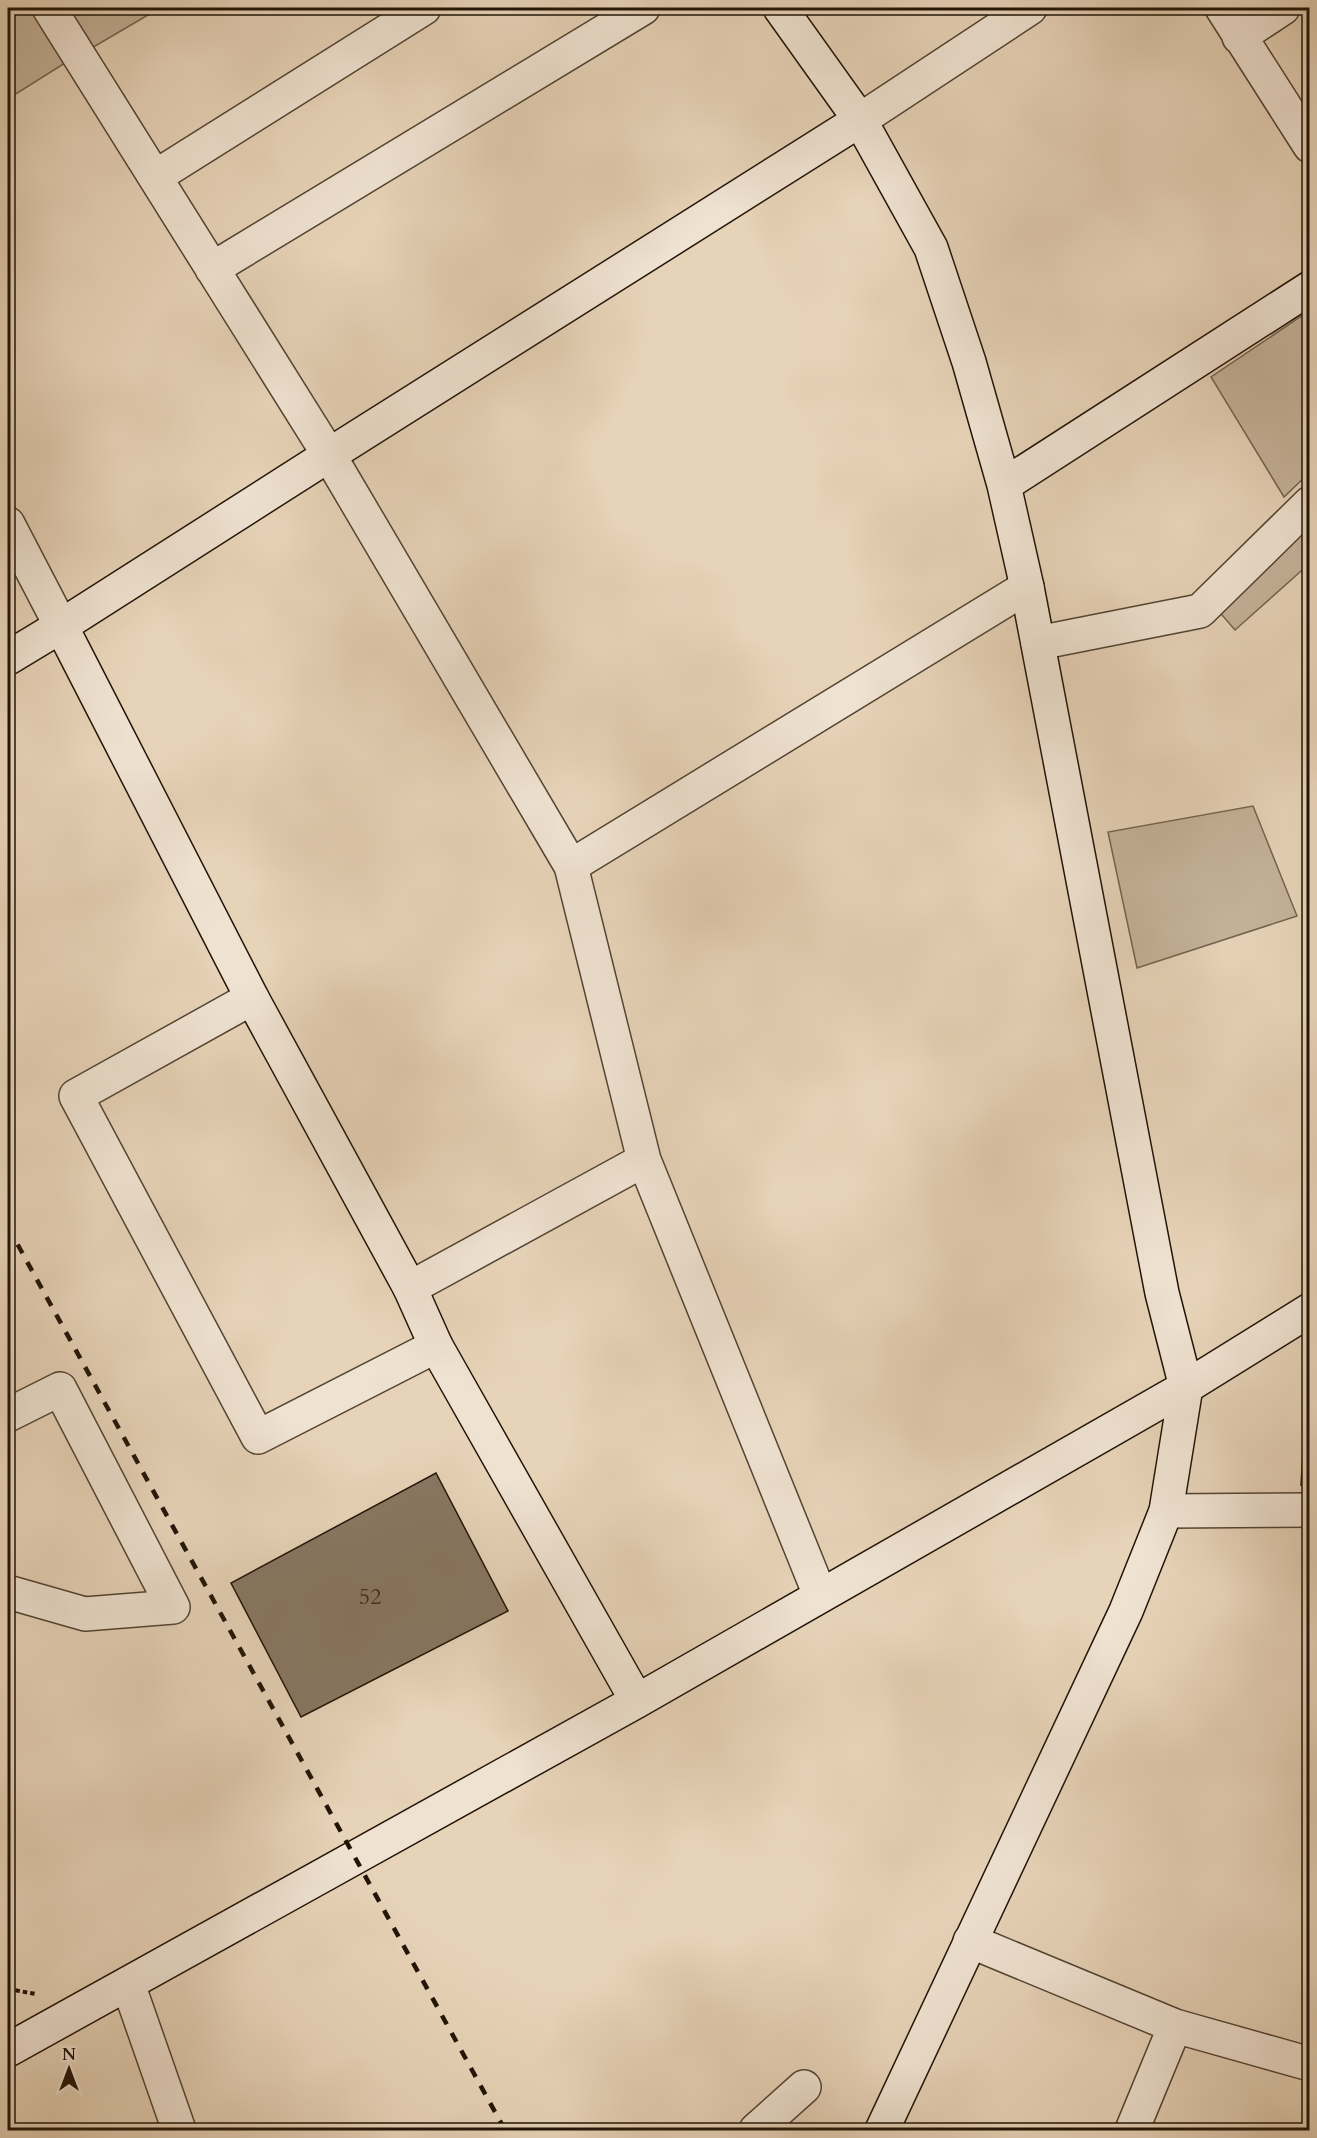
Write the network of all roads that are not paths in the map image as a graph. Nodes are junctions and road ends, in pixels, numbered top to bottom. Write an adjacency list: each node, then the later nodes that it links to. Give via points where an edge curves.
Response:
1 (49, 8): 11 (street)
2 (424, 8): 11 (street)
3 (643, 8): 12 (street)
4 (780, 8): 9 (street)
5 (1030, 8): 9 (street)
6 (1222, 8): 8 (street)
7 (1283, 8): 8 (street)
8 (1239, 37): 10 (street)
9 (861, 120): 14 (street); 15 (street, via 931,248)
10 (1310, 146)
11 (155, 177): 12 (street)
12 (212, 269): 14 (street)
13 (1310, 288): 15 (street)
14 (329, 455): 19 (street); 22 (street)
15 (1004, 485): 18 (street)
16 (1310, 503): 20 (street, via 1200,611)
17 (8, 524): 19 (street)
18 (1027, 587): 20 (street); 22 (street)
19 (61, 627): 21 (street); 23 (street)
20 (1038, 643): 28 (street, via 1151,1238)
21 (8, 658)
22 (571, 866): 24 (street)
23 (252, 998): 25 (street); 27 (street, via 76,1096 258,1437)
24 (644, 1160): 25 (street); 33 (street)
25 (410, 1288): 27 (street)
26 (1310, 1310): 28 (street)
27 (436, 1346): 34 (street)
28 (1186, 1387): 31 (street); 33 (street)
29 (8, 1415): 32 (street, via 60,1389 173,1607 85,1614)
30 (1310, 1510): 31 (street)
31 (1166, 1511): 35 (street, via 1121,1621)
32 (8, 1592)
33 (820, 1595): 34 (street)
34 (637, 1701): 36 (street)
35 (970, 1941): 37 (street); 43 (street)
36 (128, 1984): 38 (street); 41 (street)
37 (1175, 2026): 39 (street); 44 (street)
38 (8, 2050)
39 (1310, 2064)
40 (804, 2087): 42 (street)
41 (179, 2130)
42 (756, 2130)
43 (882, 2130)
44 (1132, 2130)

